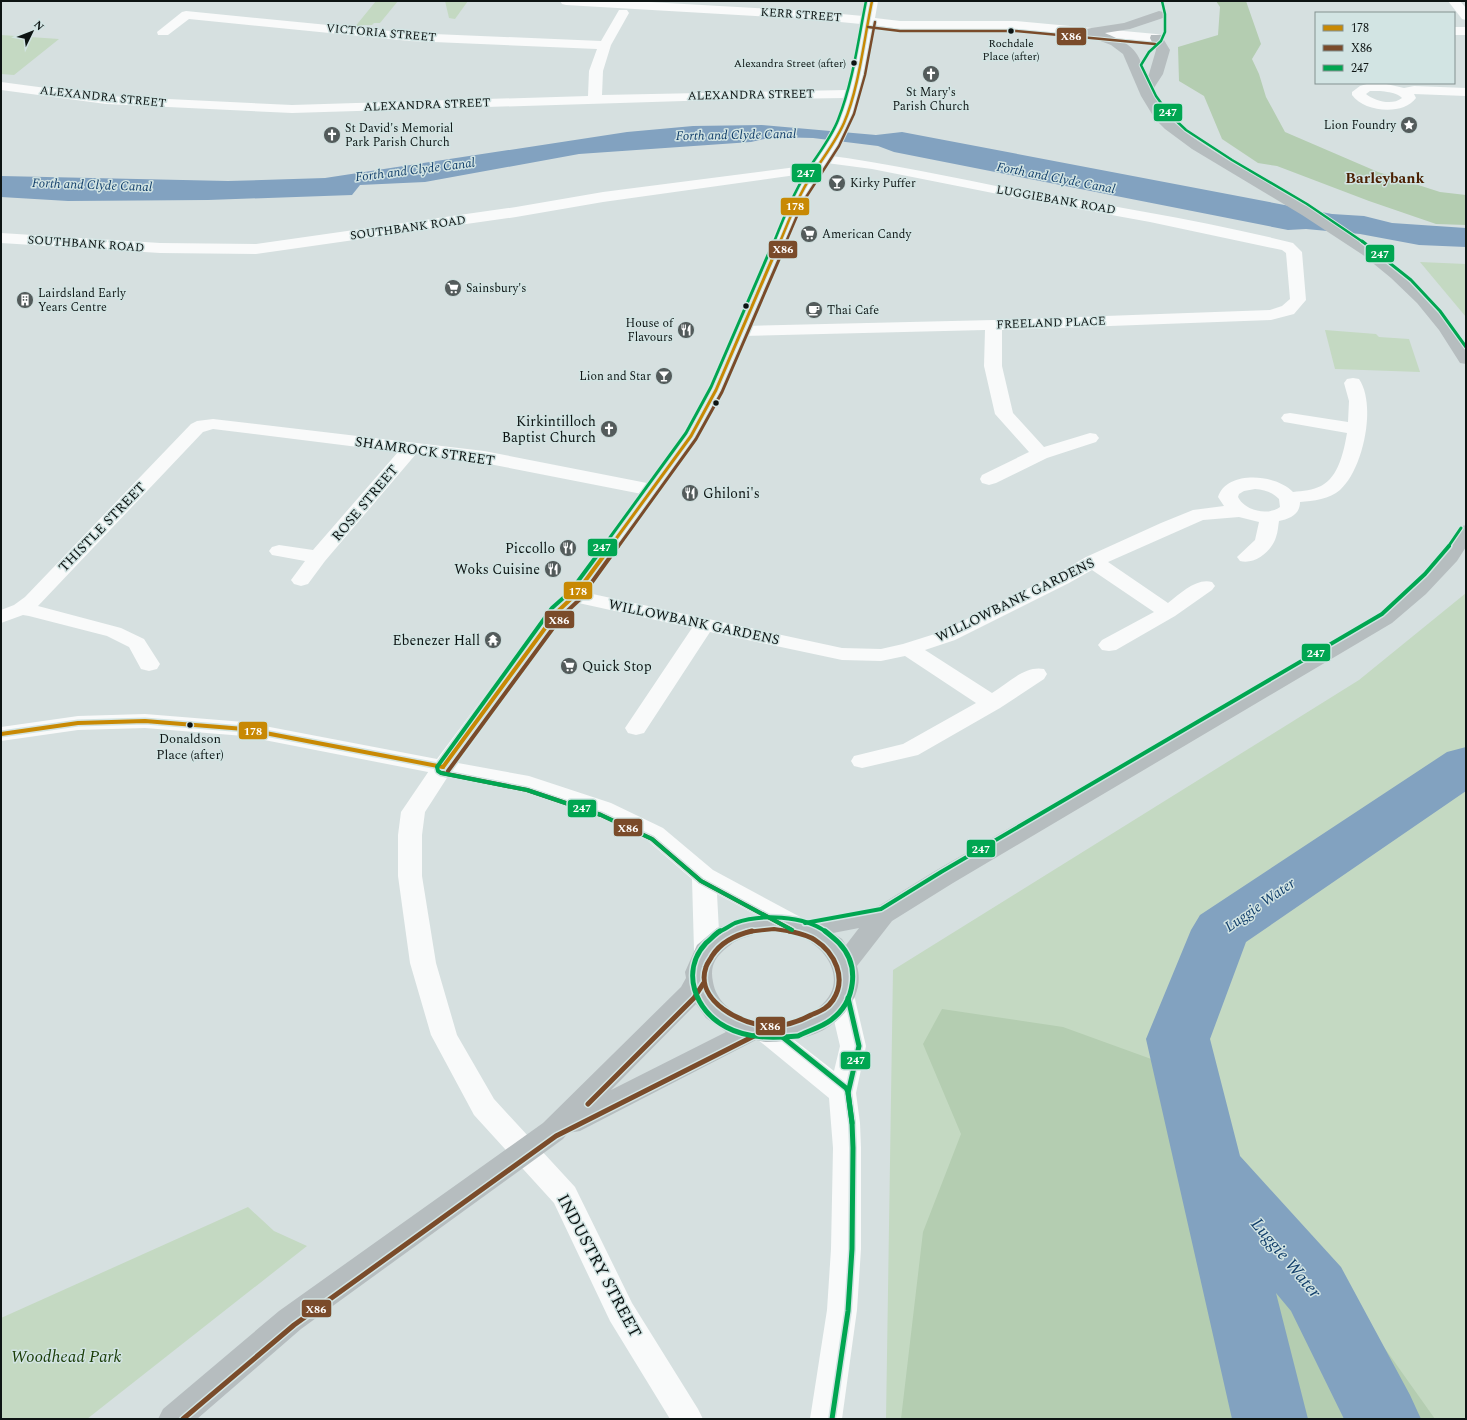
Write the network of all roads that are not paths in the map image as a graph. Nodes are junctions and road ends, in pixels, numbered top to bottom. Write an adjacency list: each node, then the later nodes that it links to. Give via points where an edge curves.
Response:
1 (566, 1): 5 (street, KERR STREET)
2 (872, 1): 9 (street, INDUSTRY STREET)
3 (1156, 1): 7 (main road)
4 (1454, 1): 8 (street)
5 (590, 2): 9 (street, KERR STREET)
6 (623, 13): 15 (street)
7 (1159, 15): 13 (main road, via 1126,26); 14 (main road)
8 (1466, 16)
9 (869, 21): 13 (street, KERR STREET, via 900,25 1016,25); 21 (street, INDUSTRY STREET)
10 (1455, 30): 11 (street)
11 (1466, 31)
12 (163, 32): 15 (street, VICTORIA STREET, via 186,15 410,36)
13 (1090, 32): 14 (street, KERR STREET); 16 (main road, via 1128,51)
14 (1156, 38): 16 (main road, via 1144,48); 18 (main road, via 1163,50 1156,74)
15 (605, 45): 22 (street, via 596,71)
16 (1136, 64): 18 (main road, via 1138,75)
17 (1, 86): 22 (street, ALEXANDRA STREET, via 106,100 292,109)
18 (1146, 90): 29 (main road, via 1153,105 1169,125 1203,149 1339,231 1396,274 1432,309)
19 (1404, 92): 20 (street)
20 (1466, 92)
21 (854, 94): 22 (street, ALEXANDRA STREET); 23 (street, INDUSTRY STREET, via 843,125)
22 (595, 99)
23 (826, 155): 24 (street, INDUSTRY STREET); 26 (street, LUGGIEBANK ROAD)
24 (813, 173): 25 (street, SOUTHBANK ROAD, via 796,171 603,197 256,249 160,248); 28 (street, INDUSTRY STREET, via 783,230)
25 (1, 238)
26 (1287, 246): 27 (street, FREELAND PLACE, via 1294,252 1298,300 1288,310 1271,315)
27 (994, 325): 28 (street, FREELAND PLACE); 36 (street, via 992,366 1004,414)
28 (742, 331): 38 (street, INDUSTRY STREET, via 716,390 691,436)
29 (1466, 359)
30 (1353, 383): 33 (street, via 1358,403)
31 (1290, 418): 33 (street)
32 (197, 428): 35 (street, SHAMROCK STREET, via 213,424); 50 (street, THISTLE STREET, via 32,601)
33 (1357, 429): 39 (street, via 1341,479 1332,488 1316,495)
34 (1090, 438): 36 (street)
35 (411, 448): 38 (street, SHAMROCK STREET, via 484,457); 44 (street, ROSE STREET)
36 (1040, 454): 37 (street)
37 (989, 478)
38 (652, 490): 49 (street, INDUSTRY STREET)
39 (1289, 498): 40 (street, via 1284,492 1271,486 1245,484 1231,490 1228,495 1228,501); 41 (street, via 1290,508 1286,513)
40 (1239, 511): 41 (street, WILLOWBANK GARDENS); 46 (street, WILLOWBANK GARDENS, via 1200,514)
41 (1270, 518): 45 (street, via 1267,540)
42 (1466, 531): 64 (main road, via 1457,547 1419,590 1384,619)
43 (279, 551): 44 (street)
44 (318, 557): 47 (street, ROSE STREET)
45 (1248, 557)
46 (1093, 561): 51 (street); 55 (street, WILLOWBANK GARDENS, via 948,636)
47 (302, 580)
48 (1205, 586): 51 (street)
49 (574, 596): 53 (street, WILLOWBANK GARDENS); 62 (street, INDUSTRY STREET, via 557,612)
50 (21, 609): 52 (street, THISTLE STREET); 56 (street, via 114,632 137,643)
51 (1168, 612): 54 (street)
52 (1, 616)
53 (705, 624): 55 (street, WILLOWBANK GARDENS, via 842,654 881,655); 59 (street)
54 (1108, 645)
55 (908, 649): 58 (street)
56 (149, 664)
57 (1036, 674): 58 (street)
58 (992, 703): 61 (street, via 910,750)
59 (636, 728)
60 (1, 734): 62 (street, via 78,723 130,722 237,728)
61 (862, 761)
62 (443, 767): 63 (street, via 530,784 604,809 655,834); 74 (street, INDUSTRY STREET, via 413,812 410,876 423,963 444,1035 484,1107 565,1195 621,1312)
63 (704, 876): 65 (street); 66 (street)
64 (883, 915): 65 (main road); 67 (main road)
65 (801, 927): 66 (main road, via 773,923 745,926 717,940); 67 (main road, via 817,934 834,947)
66 (707, 950): 68 (main road, via 698,970)
67 (845, 964): 69 (main road, via 847,982)
68 (698, 981): 70 (main road, via 701,994 721,1017 735,1025); 72 (main road, via 690,994)
69 (842, 999): 70 (main road, via 834,1010 812,1025 797,1030); 71 (street, via 853,1046)
70 (759, 1031): 71 (street); 72 (main road)
71 (842, 1093): 75 (street, via 846,1129 846,1250 842,1310)
72 (553, 1131): 73 (main road, via 290,1320)
73 (174, 1419)
74 (687, 1419)
75 (826, 1419)

